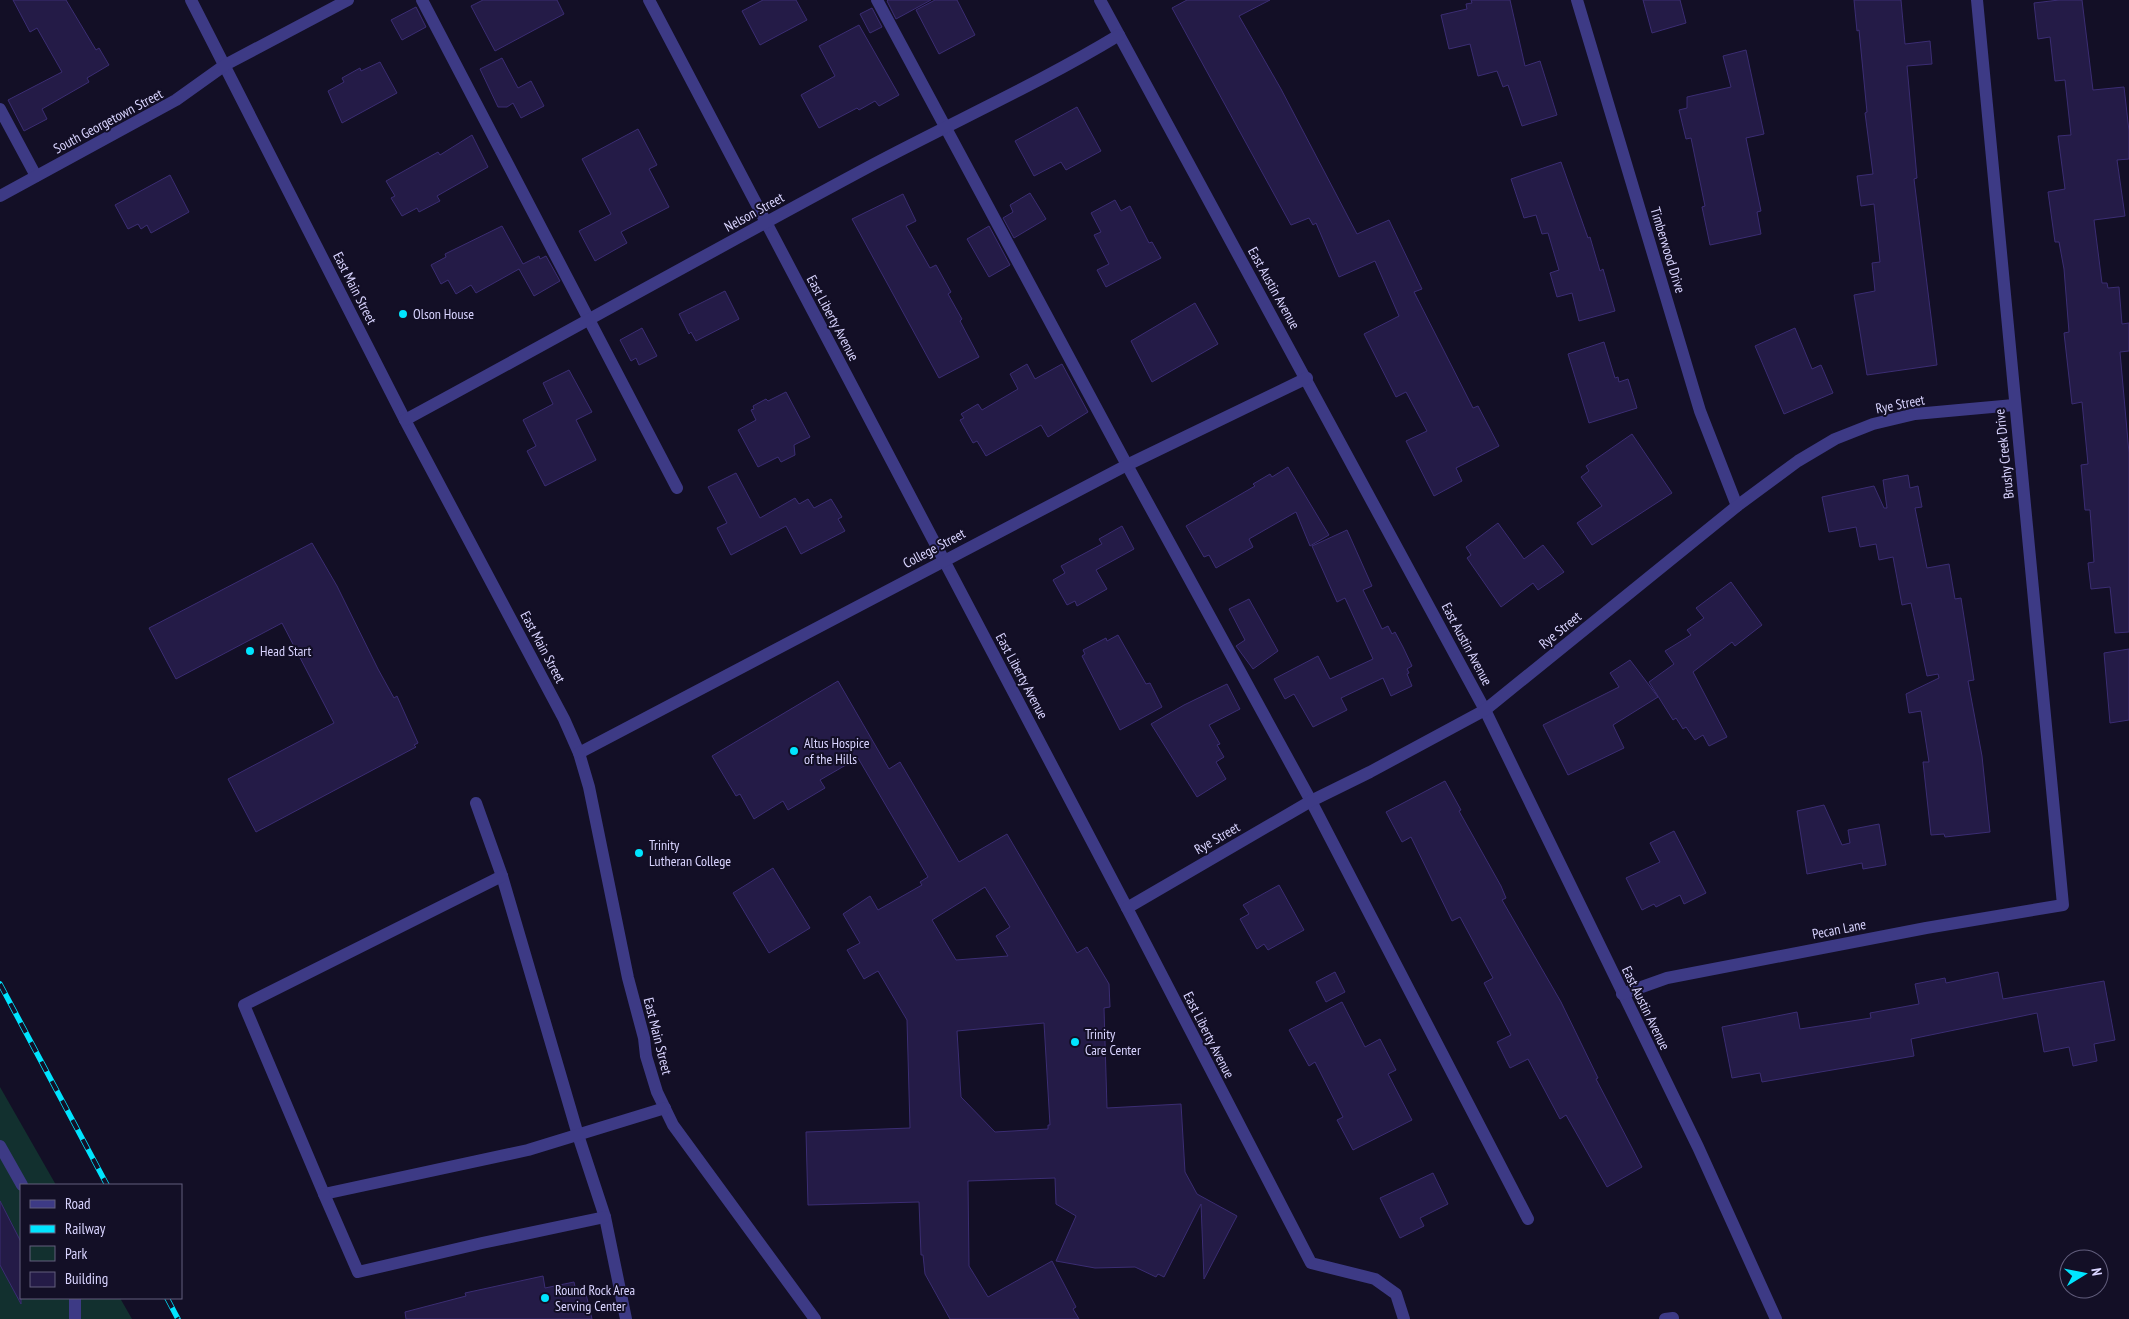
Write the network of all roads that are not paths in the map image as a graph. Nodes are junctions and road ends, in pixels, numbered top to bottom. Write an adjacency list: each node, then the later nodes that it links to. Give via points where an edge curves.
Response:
1 (191, 0): 10 (street, East Main Street)
2 (348, 0): 10 (street, South Georgetown Street)
3 (422, 0): 16 (street)
4 (649, 0): 15 (street, East Liberty Avenue)
5 (877, 0): 12 (street)
6 (1100, 0): 9 (street, East Austin Avenue)
7 (1577, 0): 22 (street, Timberwood Drive, via 1700,411)
8 (1977, 0): 18 (street, Brushy Creek Drive)
9 (1119, 35): 12 (street, Nelson Street, via 1086,55); 17 (street, East Austin Avenue)
10 (225, 65): 13 (street, South Georgetown Street, via 176,100); 19 (street, East Main Street)
11 (0, 109): 13 (street)
12 (944, 126): 15 (street, Nelson Street); 20 (street)
13 (36, 176): 14 (street, South Georgetown Street)
14 (0, 196)
15 (766, 222): 16 (street, Nelson Street); 23 (street, East Liberty Avenue)
16 (589, 320): 19 (street, Nelson Street); 21 (street)
17 (1306, 378): 20 (street, College Street); 24 (street, East Austin Avenue)
18 (2014, 405): 22 (street, Rye Street, via 1915,414 1874,424 1835,440 1798,462); 29 (street, Brushy Creek Drive)
19 (405, 420): 25 (street, East Main Street)
20 (1127, 466): 23 (street, College Street); 26 (street)
21 (677, 488)
22 (1737, 506): 24 (street, Rye Street)
23 (944, 560): 25 (street, College Street); 30 (street, East Liberty Avenue)
24 (1485, 710): 26 (street, Rye Street); 31 (street, East Austin Avenue)
25 (579, 753): 32 (street, East Main Street, via 646,1056)
26 (1311, 801): 30 (street, Rye Street); 38 (street)
27 (476, 803): 28 (street)
28 (502, 876): 33 (street); 36 (street, via 244,1005)
29 (2064, 905): 31 (street, Pecan Lane, via 1926,928 1686,975 1646,984)
30 (1127, 908): 43 (street, East Liberty Avenue, via 1311,1263 1375,1279 1396,1294)
31 (1622, 994): 44 (street, East Austin Avenue, via 1698,1147)
32 (665, 1108): 33 (street); 42 (street, East Main Street, via 673,1125)
33 (578, 1134): 36 (street, via 528,1150); 37 (street)
34 (0, 1146): 35 (street)
35 (21, 1184)
36 (324, 1194): 37 (street, via 358,1272)
37 (605, 1217): 41 (street)
38 (1528, 1219)
39 (75, 1299): 40 (street)
40 (75, 1319)
41 (626, 1319)
42 (815, 1319)
43 (1404, 1319)
44 (1776, 1319)

